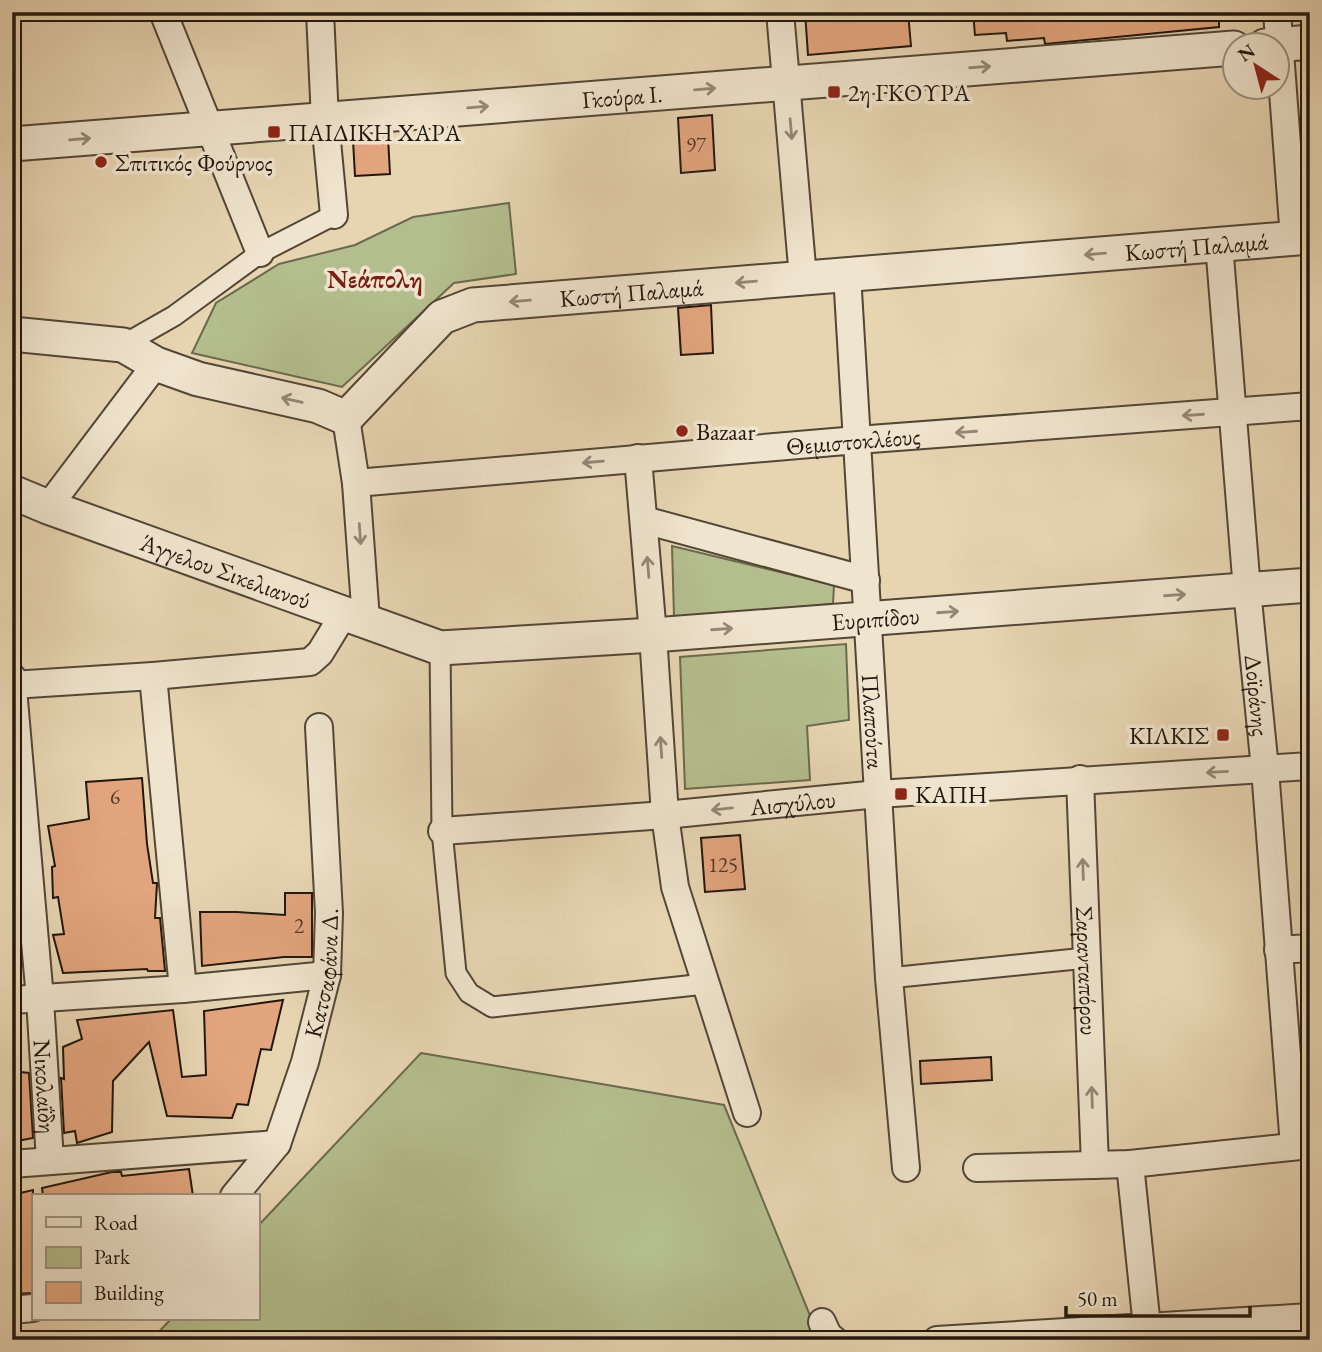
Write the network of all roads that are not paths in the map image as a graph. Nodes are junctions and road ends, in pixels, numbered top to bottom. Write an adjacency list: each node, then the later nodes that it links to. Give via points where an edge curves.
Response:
1 (163, 12): 8 (street)
2 (320, 12): 7 (street)
3 (780, 12): 5 (street)
4 (1220, 49): 5 (street, Γκούρα Ι., one-way to 4)
5 (787, 82): 7 (street, Γκούρα Ι., one-way to 5); 15 (street, one-way to 15)
6 (1289, 102): 11 (street)
7 (325, 120): 8 (street, Γκούρα Ι.); 10 (street)
8 (210, 128): 9 (street, Γκούρα Ι., one-way to 8); 13 (street)
9 (12, 144)
10 (334, 215): 13 (street)
11 (1302, 238): 12 (street, Κωστή Παλαμά)
12 (1219, 244): 14 (street, Κωστή Παλαμά, one-way to 14); 20 (street, Δοϊράνης)
13 (260, 253): 17 (street, via 174,316)
14 (847, 274): 15 (street, Κωστή Παλαμά); 22 (street, Πλαπούτα)
15 (803, 278): 21 (street, Κωστή Παλαμά, one-way to 21, via 473,305 442,317)
16 (12, 334): 17 (street)
17 (122, 345): 18 (street)
18 (156, 364): 21 (street, one-way to 18, via 318,406 198,379); 26 (street)
19 (1310, 406): 20 (street, Θεμιστοκλέους)
20 (1233, 412): 22 (street, Θεμιστοκλέους, one-way to 22); 30 (street, Δοϊράνης)
21 (346, 418): 24 (street)
22 (857, 440): 23 (street, Θεμιστοκλέους); 28 (street, Πλαπούτα)
23 (638, 458): 24 (street, Θεμιστοκλέους, one-way to 24); 27 (street)
24 (356, 483): 31 (street, one-way to 31)
25 (12, 492): 26 (street, Άγγελου Σικελιανού)
26 (48, 507): 31 (street, Άγγελου Σικελιανού)
27 (644, 520): 28 (street); 33 (street, one-way to 27)
28 (866, 580): 32 (street, Πλαπούτα)
29 (1310, 585): 30 (street, Ευριπίδου)
30 (1247, 590): 32 (street, Ευριπίδου, one-way to 30); 40 (street, Δοϊράνης)
31 (355, 616): 34 (street, Άγγελου Σικελιανού); 35 (street, via 310,662)
32 (868, 618): 33 (street, Ευριπίδου, one-way to 32); 42 (street, Πλαπούτα)
33 (653, 635): 34 (street, Ευριπίδου); 43 (street, one-way to 33)
34 (440, 648): 44 (street)
35 (153, 676): 37 (street); 51 (street)
36 (12, 677): 37 (street, Νικολαΐδη)
37 (13, 685): 52 (street, Νικολαΐδη)
38 (319, 727): 48 (street, Κατσαφάνα Δ., via 329,913)
39 (1310, 766): 40 (street, Αισχύλου)
40 (1265, 769): 41 (street, Αισχύλου, one-way to 41); 46 (street, Δοϊράνης)
41 (1080, 779): 42 (street, Αισχύλου); 47 (street, Σαρανταπόρου, one-way to 41)
42 (878, 794): 43 (street, Αισχύλου, one-way to 43); 49 (street, Πλαπούτα)
43 (665, 815): 44 (street, Αισχύλου); 50 (street, via 676,887)
44 (442, 831): 50 (street, via 456,974 469,993 492,1007)
45 (1310, 948): 46 (street)
46 (1278, 950): 56 (street, Δοϊράνης)
47 (1086, 958): 49 (street); 60 (street, Σαρανταπόρου, one-way to 47)
48 (327, 975): 51 (street); 55 (street, Κατσαφάνα Δ.)
49 (889, 978): 61 (street, Πλαπούτα)
50 (705, 984): 54 (street)
51 (183, 989): 52 (street)
52 (40, 999): 53 (street); 57 (street, Νικολαΐδη)
53 (12, 1000)
54 (747, 1114)
55 (278, 1144): 57 (street); 63 (street, Κατσαφάνα Δ.)
56 (1302, 1145): 59 (street)
57 (50, 1161): 58 (street)
58 (12, 1164)
59 (1130, 1164): 60 (street); 67 (street)
60 (1095, 1165): 62 (street)
61 (906, 1168)
62 (977, 1168)
63 (236, 1194)
64 (32, 1308): 65 (street)
65 (12, 1310)
66 (1310, 1317): 68 (street)
67 (1147, 1327): 68 (street); 69 (street)
68 (1178, 1332)
69 (937, 1340)

